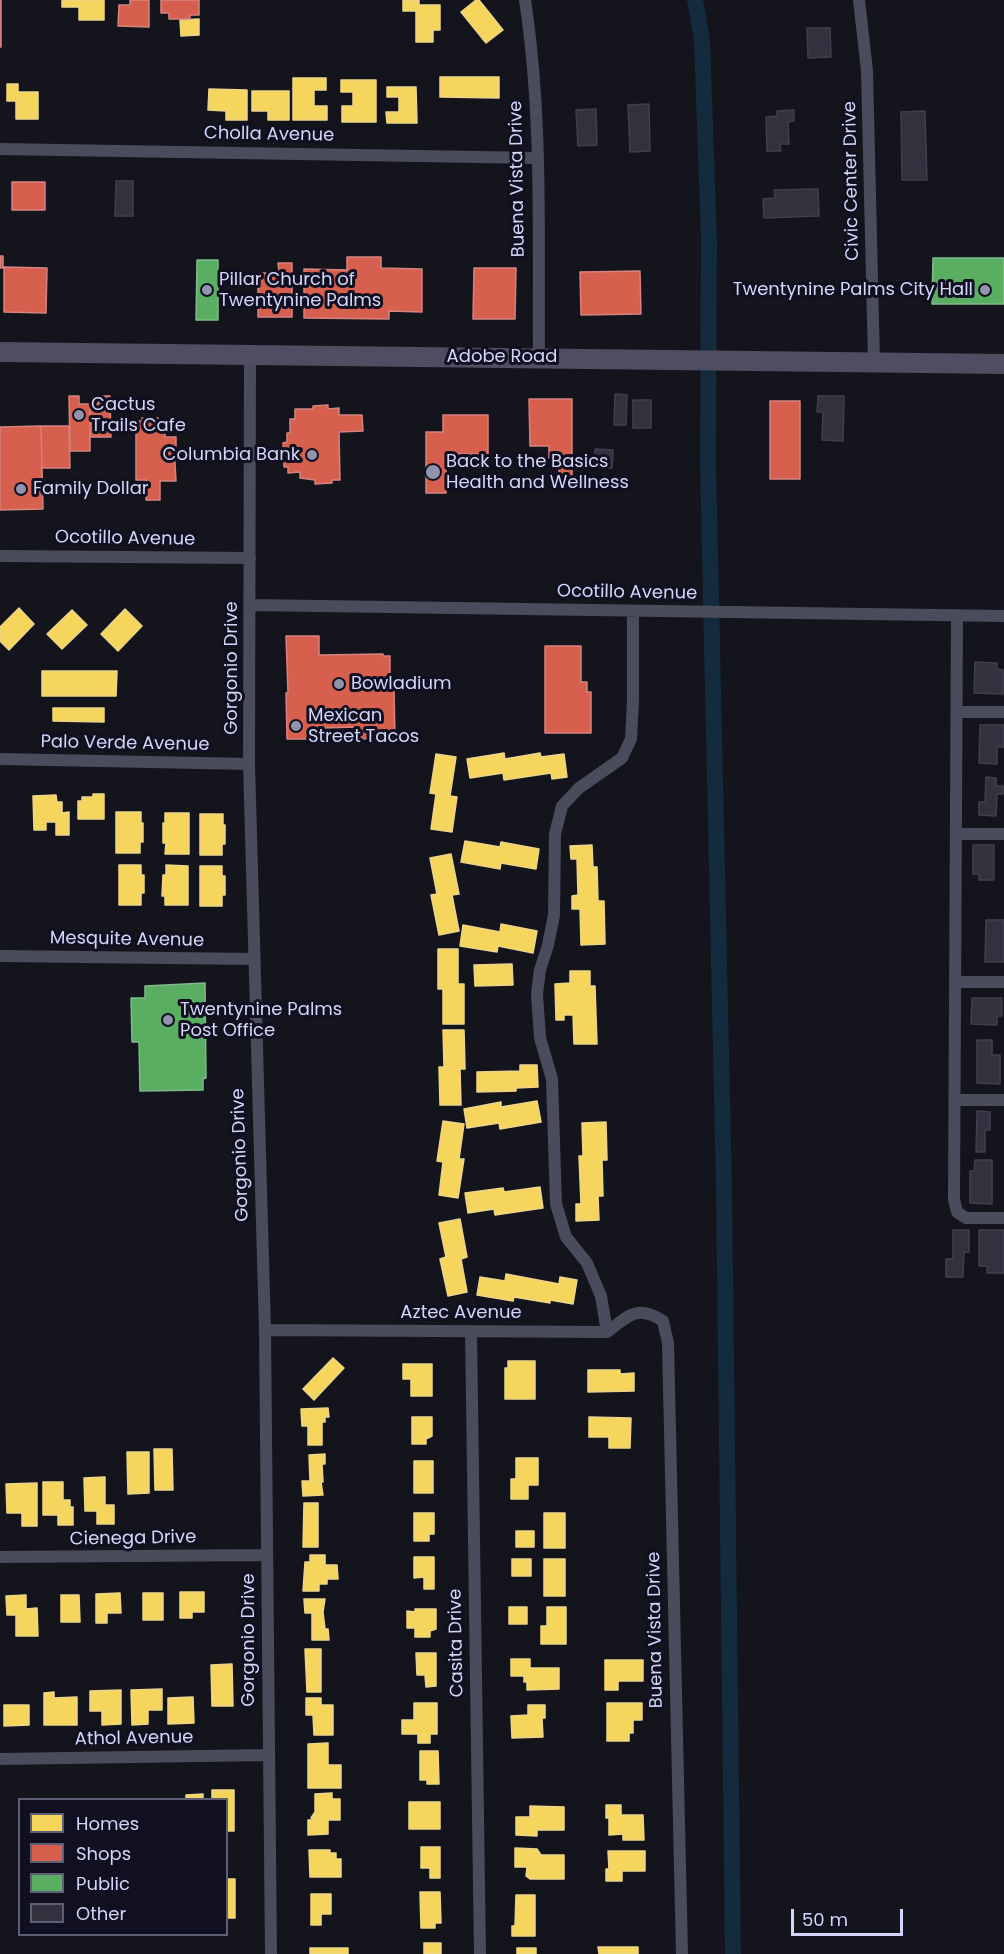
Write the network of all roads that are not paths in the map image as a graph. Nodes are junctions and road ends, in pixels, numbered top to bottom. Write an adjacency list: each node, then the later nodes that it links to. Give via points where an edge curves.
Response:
1 (525, 0): 4 (street, Buena Vista Drive, via 532,49)
2 (859, 0): 8 (street, Civic Center Drive, via 867,71)
3 (0, 149): 4 (street, Cholla Avenue)
4 (537, 158): 7 (street, Buena Vista Drive)
5 (0, 352): 6 (main road, Adobe Road)
6 (250, 355): 7 (main road, Adobe Road); 11 (street, Gorgonio Drive)
7 (539, 357): 8 (main road, Adobe Road)
8 (874, 362): 9 (main road, Adobe Road)
9 (1004, 364)
10 (0, 556): 11 (street, Ocotillo Avenue)
11 (250, 558): 12 (street, Gorgonio Drive)
12 (250, 605): 13 (street, Ocotillo Avenue); 19 (street, Gorgonio Drive)
13 (633, 611): 14 (street, Ocotillo Avenue); 31 (street, via 631,739 622,758 579,788 562,806 555,834 554,915 537,994 540,1038 552,1079 556,1204 566,1237 587,1263 601,1296)
14 (957, 616): 15 (street, Ocotillo Avenue); 16 (street)
15 (1004, 616)
16 (957, 712): 17 (street); 20 (street)
17 (1004, 712)
18 (0, 759): 19 (street, Palo Verde Avenue)
19 (249, 764): 23 (street, Gorgonio Drive)
20 (957, 834): 21 (street); 24 (street)
21 (1004, 834)
22 (0, 956): 23 (street, Mesquite Avenue)
23 (254, 959): 29 (street, Gorgonio Drive)
24 (956, 981): 25 (street); 26 (street)
25 (1004, 982)
26 (955, 1100): 27 (street); 28 (street, via 957,1212 966,1218)
27 (1004, 1100)
28 (1004, 1218)
29 (265, 1330): 30 (street, Aztec Avenue); 32 (street, Gorgonio Drive)
30 (471, 1331): 31 (street, Aztec Avenue); 37 (street, Casita Drive)
31 (607, 1332): 38 (street, Buena Vista Drive, via 632,1313 650,1313 663,1321 668,1343)
32 (266, 1555): 33 (street, Cienega Drive); 34 (street, Gorgonio Drive)
33 (0, 1557)
34 (268, 1755): 35 (street, Athol Avenue); 36 (street, Gorgonio Drive)
35 (0, 1759)
36 (271, 1954)
37 (480, 1954)
38 (682, 1954)

